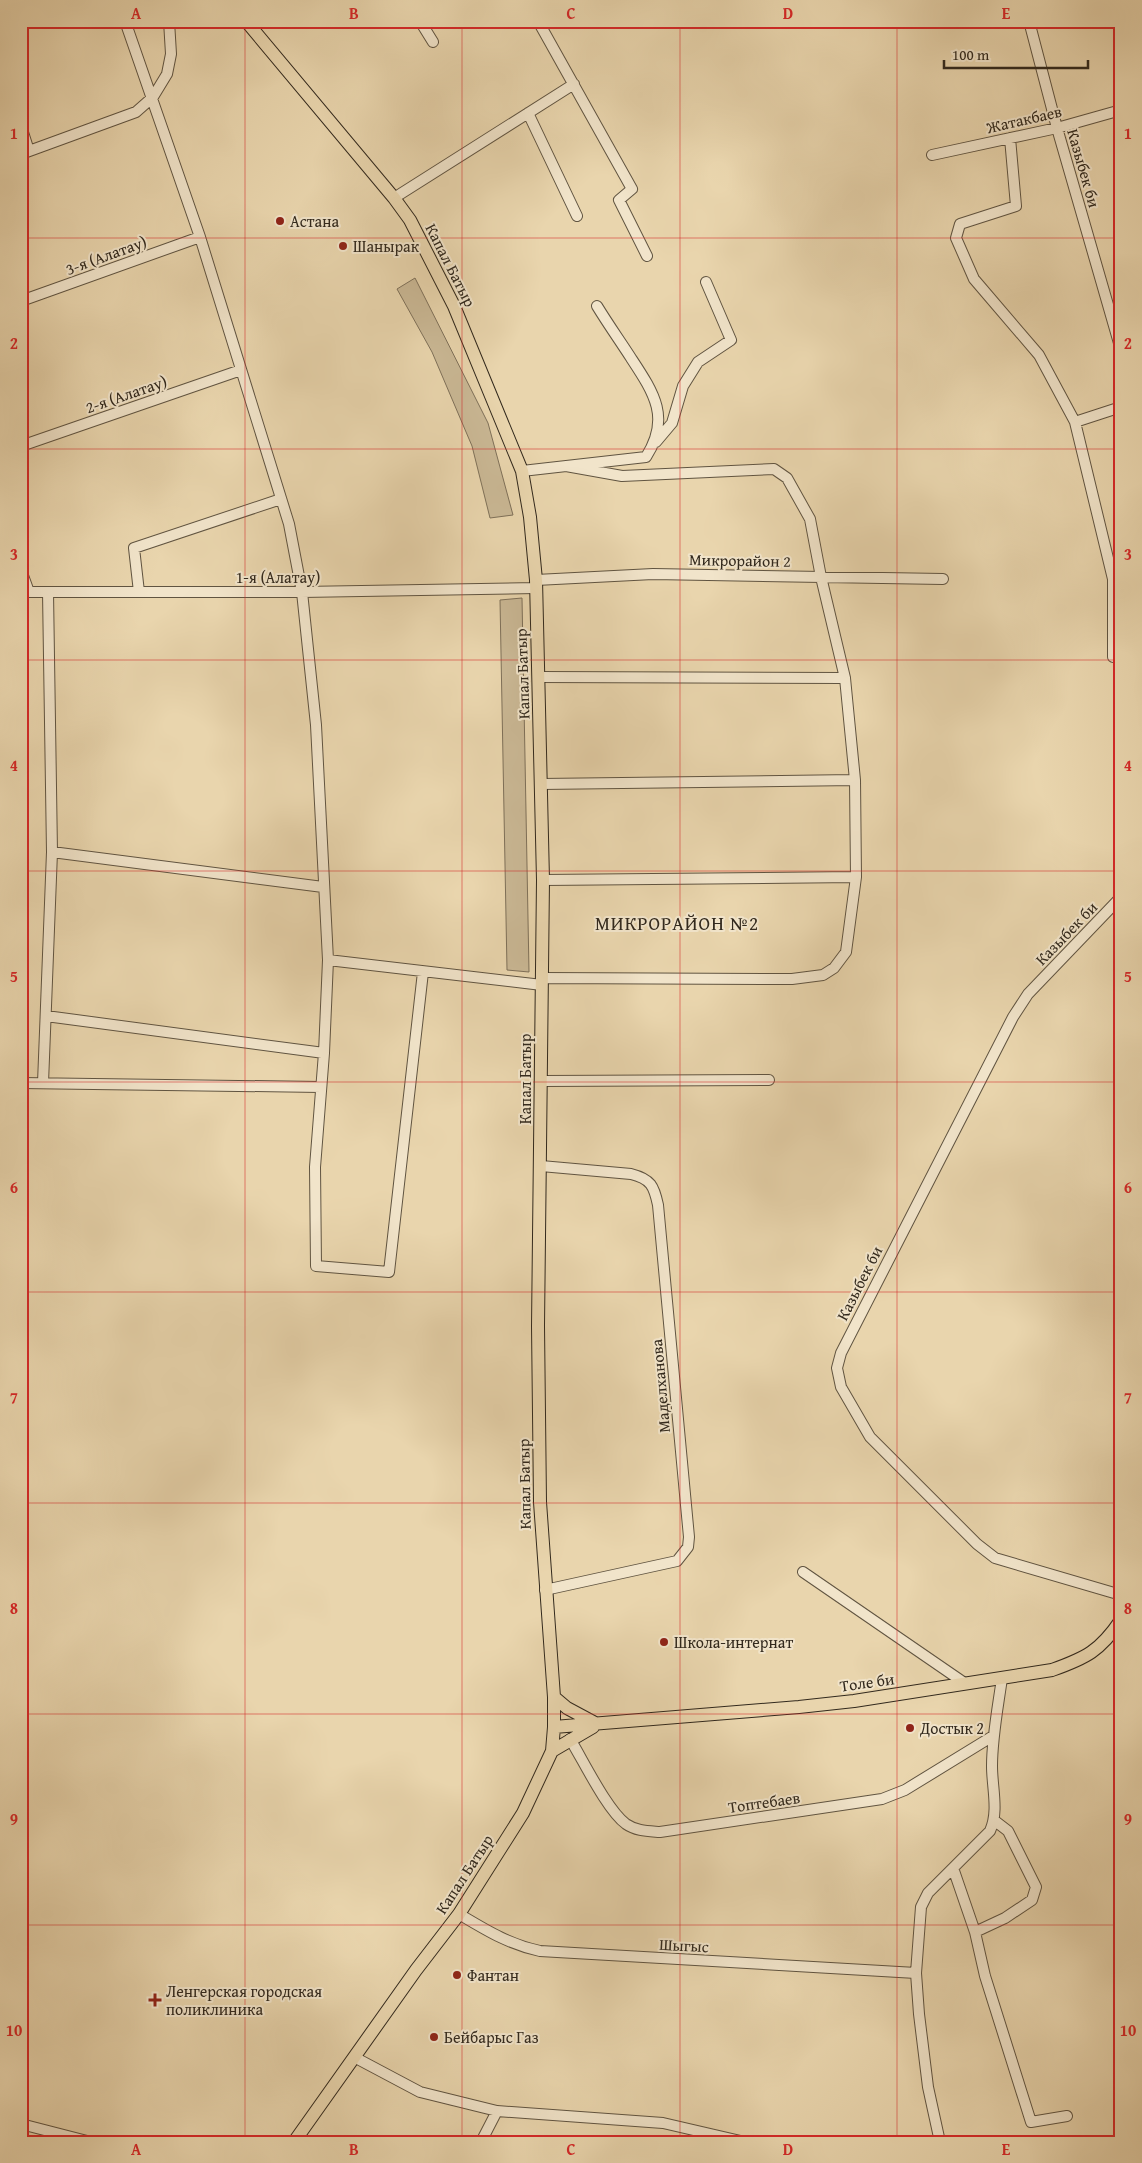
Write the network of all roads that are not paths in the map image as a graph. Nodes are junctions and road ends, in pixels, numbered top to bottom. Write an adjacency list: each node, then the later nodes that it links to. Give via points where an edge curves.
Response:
1 (125, 21): 9 (street)
2 (168, 21): 9 (street, via 171,54 167,74)
3 (246, 21): 17 (main road, Капал Батыр)
4 (420, 21): 7 (street)
5 (538, 21): 8 (street)
6 (1029, 21): 13 (street, Казыбек би)
7 (433, 42)
8 (574, 84): 11 (street); 20 (street, via 632,189 619,200)
9 (153, 97): 15 (street, via 136,112); 19 (street)
10 (1121, 110): 13 (street, Жатакбаев)
11 (528, 113): 17 (street); 18 (street)
12 (21, 126): 15 (street)
13 (1057, 128): 14 (street, Жатакбаев); 24 (street, Казыбек би)
14 (1010, 138): 16 (street, Жатакбаев); 27 (street, via 1016,206 960,224 956,238 974,279 1039,355)
15 (25, 153)
16 (932, 155)
17 (394, 198): 31 (main road, Капал Батыр, via 410,220 454,306)
18 (577, 216)
19 (200, 237): 22 (street, 3-я (Алатау)); 25 (street)
20 (647, 256)
21 (706, 282): 28 (street, via 731,340 698,362 683,386 672,423)
22 (21, 301)
23 (597, 306): 28 (street, via 652,390 658,415)
24 (1121, 350)
25 (241, 370): 29 (street, 2-я (Алатау)); 32 (street)
26 (1121, 407): 27 (street)
27 (1075, 422): 41 (street, via 1113,579)
28 (656, 442): 30 (street, via 646,457)
29 (21, 446)
30 (566, 466): 31 (street); 34 (street, via 622,476 774,469 787,478 810,519)
31 (522, 472): 36 (main road, Капал Батыр)
32 (281, 499): 39 (street, via 134,548); 40 (street)
33 (21, 570): 37 (street)
34 (821, 577): 35 (street, Микрорайон 2); 36 (street, Микрорайон 2, via 654,574); 43 (street)
35 (943, 579)
36 (536, 584): 40 (street, 1-я (Алатау)); 42 (main road, Капал Батыр)
37 (25, 592): 38 (street, 1-я (Алатау))
38 (48, 592): 39 (street, 1-я (Алатау)); 46 (street)
39 (139, 592): 40 (street, 1-я (Алатау))
40 (302, 592): 49 (street, via 316,726)
41 (1113, 657)
42 (538, 677): 43 (street); 45 (main road, Капал Батыр)
43 (845, 678): 44 (street)
44 (855, 780): 45 (street); 47 (street)
45 (541, 784): 48 (main road, Капал Батыр)
46 (52, 852): 49 (street); 54 (street)
47 (856, 877): 48 (street); 53 (street, via 846,952 834,968 823,975 792,979)
48 (543, 880): 53 (main road, Капал Батыр)
49 (324, 887): 51 (street)
50 (1121, 897): 64 (street, Казыбек би, via 1028,994 1013,1017 840,1353 837,1368 841,1387 870,1437 977,1544 995,1558)
51 (328, 960): 52 (street); 55 (street)
52 (422, 972): 53 (street); 60 (street, via 389,1272 316,1266 315,1168)
53 (542, 981): 57 (main road, Капал Батыр)
54 (46, 1016): 55 (street); 59 (street)
55 (324, 1053): 60 (street)
56 (770, 1080): 57 (street)
57 (542, 1081): 61 (main road, Капал Батыр)
58 (21, 1083): 59 (street)
59 (43, 1083): 60 (street)
60 (321, 1087)
61 (540, 1166): 63 (main road, Капал Батыр, via 538,1345); 63 (street, Маделханова, via 631,1174 643,1177 655,1193 689,1536 688,1547 677,1561)
62 (803, 1572): 67 (street)
63 (545, 1590): 68 (main road, Капал Батыр)
64 (1121, 1594)
65 (1121, 1620): 66 (main road, Толе би, via 1106,1642 1081,1660 1052,1670)
66 (1002, 1678): 67 (main road, Толе би); 71 (street)
67 (966, 1684): 69 (main road, Толе би, via 817,1705)
68 (554, 1698): 69 (main road); 70 (main road, Капал Батыр)
69 (597, 1724): 70 (main road, Толе би); 72 (main road)
70 (554, 1727): 73 (main road, Капал Батыр)
71 (993, 1736): 72 (street, Топтебаев, via 905,1790 882,1799 660,1832 640,1830 625,1823 610,1805); 74 (street)
72 (570, 1738): 73 (main road)
73 (552, 1751): 76 (main road, Капал Батыр, via 523,1813)
74 (995, 1821): 75 (street, via 990,1831); 77 (street, via 1008,1831 1036,1887 1032,1900)
75 (953, 1868): 77 (street); 78 (street, via 928,1893 921,1907)
76 (459, 1914): 78 (street, Шыгыс, via 501,1939 540,1951); 79 (main road, Капал Батыр)
77 (975, 1932): 81 (street, via 985,1976 1031,2122)
78 (916, 1973): 87 (street, via 928,2087)
79 (354, 2057): 80 (street, via 420,2092); 84 (main road, Капал Батыр)
80 (497, 2111): 85 (street); 86 (street, via 663,2123)
81 (1067, 2116)
82 (21, 2124): 83 (street)
83 (91, 2142)
84 (294, 2142)
85 (480, 2142)
86 (746, 2142)
87 (940, 2142)

